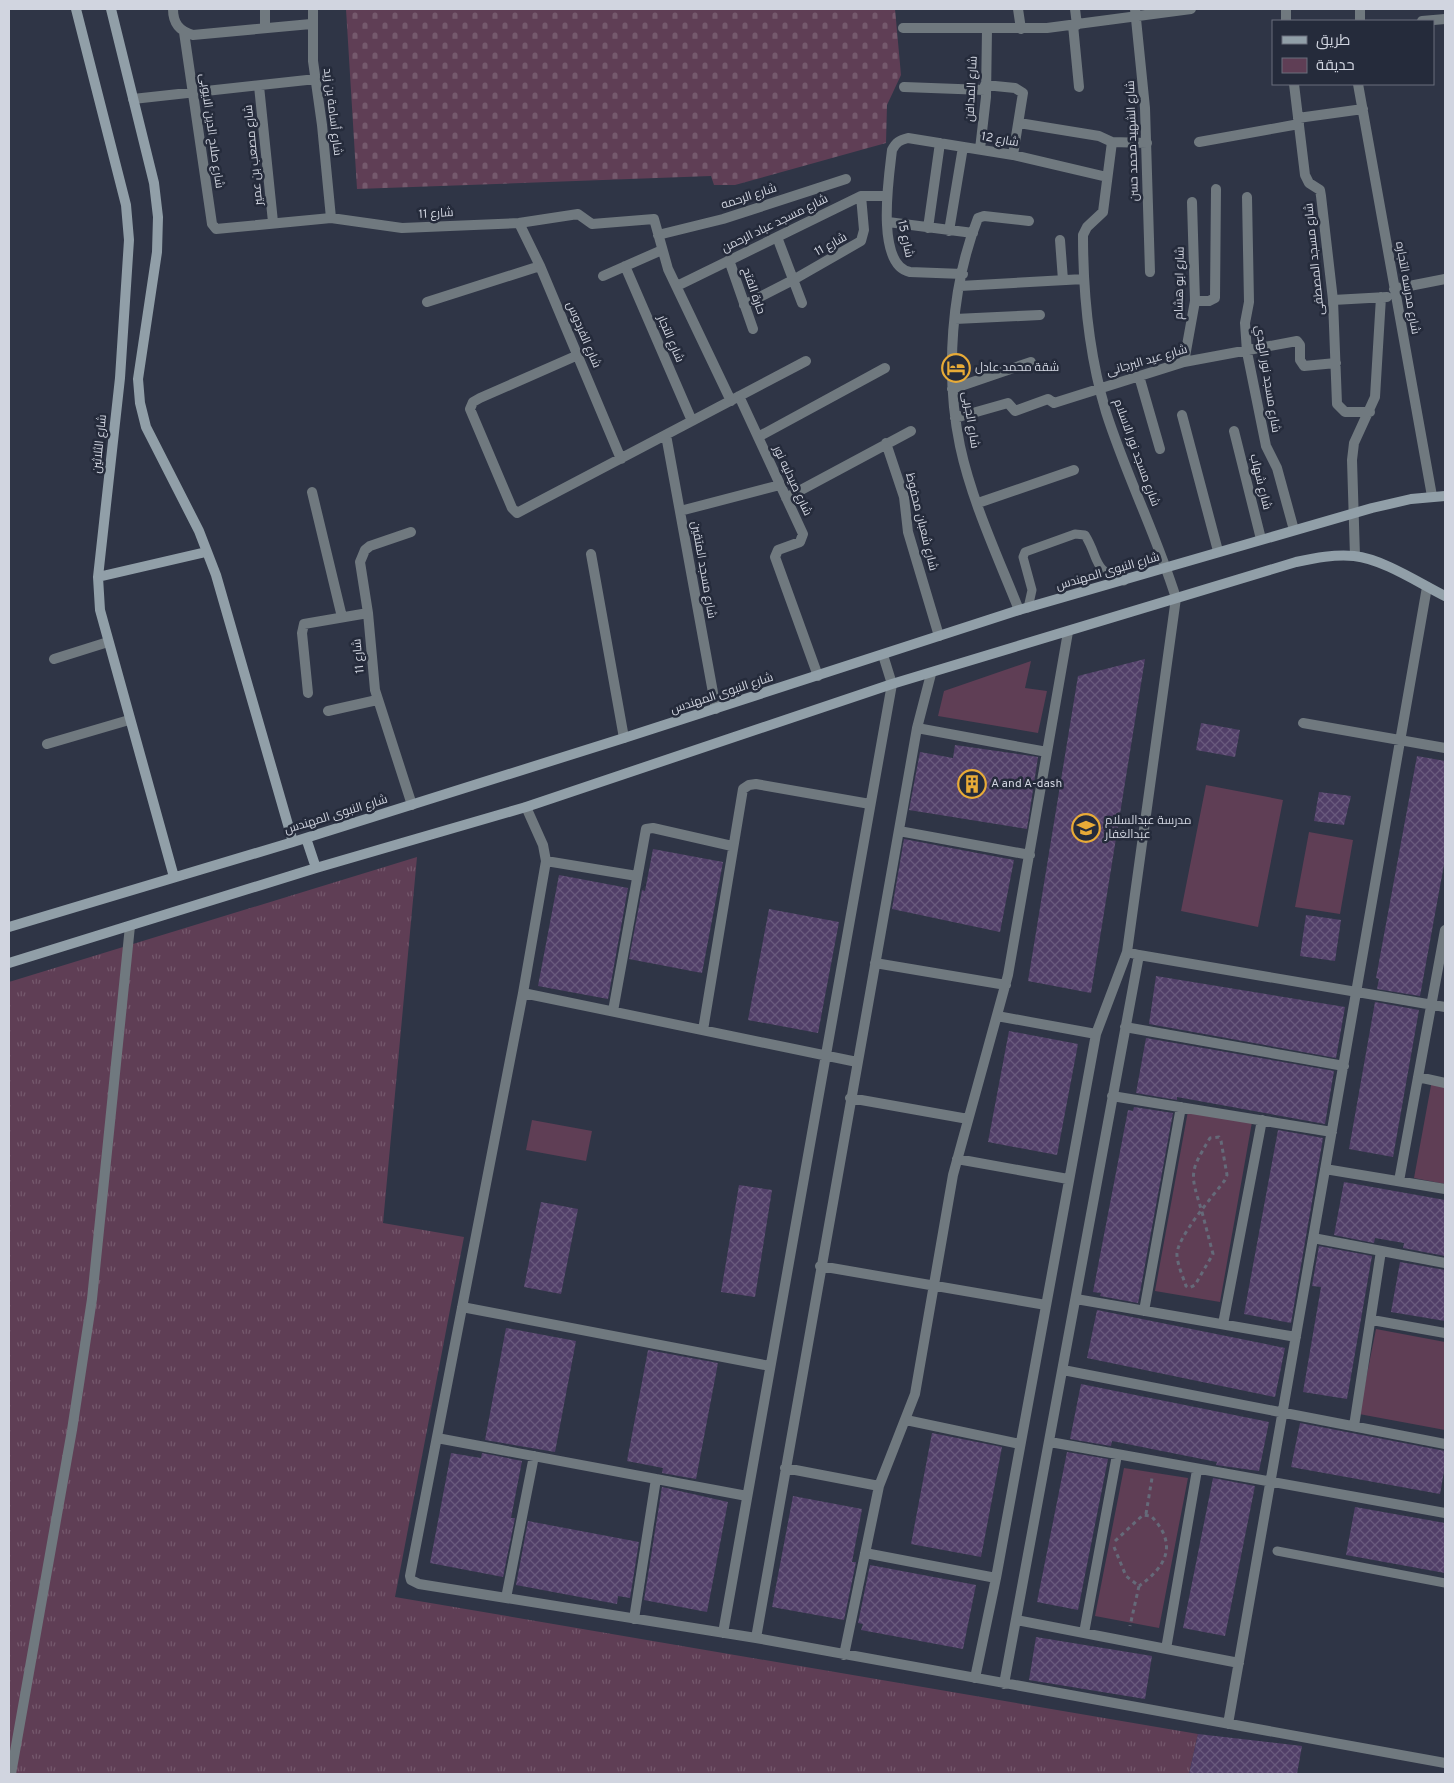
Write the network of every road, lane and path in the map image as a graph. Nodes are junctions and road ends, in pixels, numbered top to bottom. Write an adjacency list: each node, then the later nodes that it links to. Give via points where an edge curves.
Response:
1 (76, 9): 87 (street, شارع الثلاثين, via 128,222)
2 (111, 9): 25 (street)
3 (173, 9): 16 (street, شارع صلاح الدين الايوبى, via 174,19)
4 (265, 9): 12 (street)
5 (313, 9): 10 (street, شارع أسامة بن زيد)
6 (1018, 9): 15 (street)
7 (1075, 9): 11 (street)
8 (1191, 9): 9 (street)
9 (1136, 12): 11 (street); 32 (street, شارع الشهيد محمد حسن)
10 (311, 24): 12 (street); 17 (street, شارع أسامة بن زيد)
11 (1075, 25): 15 (street); 22 (street)
12 (265, 28): 16 (street)
13 (903, 28): 14 (street)
14 (988, 29): 15 (street); 23 (street, شارع المدافن)
15 (1021, 29)
16 (184, 32): 24 (street, شارع صلاح الدين الايوبى)
17 (316, 79): 20 (street); 44 (street, شارع أسامة بن زيد)
18 (1294, 85): 27 (street, شارع مسجد المصطفى)
19 (1358, 85): 26 (street, شارع مدرسه التجاره)
20 (259, 86): 24 (street); 46 (street, شارع مصعب بن عمير)
21 (904, 87): 23 (street)
22 (1079, 87)
23 (985, 88): 28 (street, via 1020,89 1023,93); 34 (street, شارع المدافن)
24 (193, 93): 25 (street); 50 (street, شارع صلاح الدين الايوبى, via 212,224)
25 (133, 99): 88 (street, via 154,183 158,217 157,252)
26 (1363, 109): 27 (street); 69 (street, شارع مدرسه التجاره)
27 (1298, 121): 30 (street); 71 (street, شارع مسجد المصطفى, via 1306,179 1320,190)
28 (1018, 123): 29 (street, via 1099,136); 36 (street)
29 (1112, 142): 32 (street); 37 (street, شارع مسجد نور الاسلام)
30 (1199, 142)
31 (940, 143): 33 (street, شارع 12); 35 (street, شارع 12, via 908,138 895,144); 49 (street)
32 (1147, 143): 60 (street, شارع الشهيد محمد حسن)
33 (964, 147): 34 (street, شارع 12); 51 (street)
34 (980, 149): 36 (street, شارع 12)
35 (892, 150): 41 (street, شارع 15)
36 (1013, 155): 37 (street, شارع 12)
37 (1107, 177): 63 (street, شارع مسجد نور الاسلام, via 1103,212 1087,227 1084,236)
38 (846, 179): 53 (street, شارع الرحمه, via 723,219)
39 (1216, 189): 72 (street, via 1215,298)
40 (861, 196): 41 (street, شارع مسجد عباد الرحمن); 54 (street, شارع مسجد عباد الرحمن); 65 (street, شارع 11, via 864,230 861,241)
41 (886, 196): 47 (street, شارع 15)
42 (1247, 197): 79 (street, شارع مسجد نور الهدي)
43 (1192, 202): 72 (street, شارع ابو هشام)
44 (330, 218): 46 (street, شارع 11); 48 (street, شارع 11, via 402,228)
45 (1029, 221): 52 (street, شارع الجربى, via 981,216)
46 (273, 222): 50 (street, شارع 11)
47 (888, 222): 49 (street); 61 (street, شارع 15, via 895,261 904,271)
48 (519, 223): 53 (street, شارع 11, via 578,214 592,224 654,221); 58 (street, شارع الفردوس)
49 (928, 228): 51 (street)
50 (219, 230)
51 (949, 230): 52 (street)
52 (973, 233): 61 (street, شارع الجربى)
53 (658, 235): 56 (street)
54 (776, 237): 57 (street, شارع مسجد عباد الرحمن); 65 (street)
55 (1060, 240): 66 (street)
56 (662, 250): 59 (street); 67 (street)
57 (729, 260): 67 (street, شارع مسجد عباد الرحمن); 75 (street, حارة الفتح)
58 (540, 266): 73 (street); 80 (street, شارع الفردوس)
59 (625, 266): 62 (street); 95 (street, شارع التجار)
60 (1150, 272)
61 (963, 274): 68 (street, شارع الجربى)
62 (603, 276)
63 (1084, 279): 66 (street); 89 (street, شارع مسجد نور الاسلام, via 1088,324)
64 (1445, 279): 69 (street)
65 (793, 280): 74 (street); 75 (street, شارع 11)
66 (1063, 280): 68 (street)
67 (677, 286): 91 (street)
68 (960, 286): 77 (street, شارع الجربى)
69 (1395, 293): 70 (street); 106 (street, شارع مدرسه التجاره)
70 (1381, 297): 71 (street); 92 (street, via 1376,389)
71 (1333, 300): 84 (street, شارع مسجد المصطفى)
72 (1195, 301): 83 (street, شارع ابو هشام)
73 (427, 302)
74 (802, 303)
75 (744, 305): 78 (street, حارة الفتح)
76 (1040, 315): 77 (street)
77 (954, 319): 90 (street, شارع الجربى)
78 (753, 329)
79 (1247, 352): 83 (street, شارع عيد البرجانى); 84 (street, شارع عيد البرجانى, via 1297,341 1304,366); 112 (street, شارع مسجد نور الهدي, via 1266,446 1277,468)
80 (578, 355): 102 (street, شارع الفردوس); 102 (street, via 473,402 470,409 472,417 517,513)
81 (806, 361): 91 (street)
82 (1031, 362): 90 (street)
83 (1184, 362): 86 (street, شارع عيد البرجانى)
84 (1336, 363): 92 (street, شارع مسجد المصطفى, via 1339,408 1345,412)
85 (884, 368): 99 (street)
86 (1139, 376): 89 (street, شارع عيد البرجانى); 101 (street)
87 (120, 378): 88 (street); 120 (street, شارع الثلاثين)
88 (138, 379): 116 (street, via 146,427 199,531)
89 (1100, 388): 94 (street, شارع عيد البرجانى, via 1054,403 1048,399 1015,410 1008,403); 119 (street, شارع مسجد نور الاسلام, via 1114,434)
90 (952, 389): 94 (street, شارع الجربى)
91 (735, 399): 95 (street); 99 (street, شارع صيدليه نور)
92 (1370, 412): 111 (street, via 1354,443)
93 (1182, 415): 115 (street)
94 (955, 418): 109 (street, شارع الجربى, via 960,447)
95 (692, 421): 98 (street)
96 (911, 430): 100 (street)
97 (1234, 431): 114 (street, شارع شهاب)
98 (666, 435): 102 (street); 110 (street, شارع مسجد المتقين)
99 (758, 437): 104 (street, شارع صيدليه نور)
100 (886, 443): 108 (street); 129 (street, شارع شعبان محفوظ, via 904,497 908,532)
101 (1160, 449)
102 (621, 459)
103 (1074, 470): 109 (street)
104 (780, 485): 108 (street, شارع صيدليه نور); 110 (street)
105 (312, 492): 127 (street)
106 (1432, 496): 107 (street, شارع النبوى المهندس); 111 (street, شارع النبوى المهندس, via 1392,502)
107 (1445, 496)
108 (786, 498): 134 (street, شارع صيدليه نور, via 803,537 800,542 778,550 774,556)
109 (978, 503): 125 (street, شارع الجربى)
110 (680, 512): 138 (street, شارع مسجد المتقين)
111 (1353, 514): 112 (street, شارع النبوى المهندس); 118 (street)
112 (1294, 530): 114 (street, شارع النبوى المهندس)
113 (411, 532): 126 (street, شارع 11, via 370,546 361,556)
114 (1261, 539): 115 (street, شارع النبوى المهندس)
115 (1218, 551): 119 (street, شارع النبوى المهندس)
116 (206, 552): 120 (street); 153 (street, via 216,575)
117 (591, 554): 143 (street)
118 (1355, 556): 122 (street, via 1392,569); 124 (street, via 1296,562)
119 (1167, 568): 121 (street, شارع النبوى المهندس); 124 (street, شارع مسجد نور الاسلام)
120 (98, 577): 130 (street, شارع الثلاثين, via 100,610)
121 (1124, 581): 125 (street, شارع النبوى المهندس); 125 (lane, via 1104,572 1096,564 1085,535 1075,534 1025,552 1023,557 1032,590)
122 (1427, 587): 123 (street); 144 (street)
123 (1445, 596)
124 (1176, 598): 128 (street); 163 (street)
125 (1023, 609): 129 (street, شارع النبوى المهندس)
126 (368, 613): 127 (street); 137 (street, شارع 11)
127 (342, 617): 136 (street, via 308,622 302,628)
128 (1068, 632): 133 (street); 147 (street)
129 (939, 636): 131 (street, شارع النبوى المهندس)
130 (108, 642): 132 (street); 140 (street, شارع الثلاثين)
131 (883, 655): 134 (street, شارع النبوى المهندس); 135 (street)
132 (54, 660)
133 (931, 674): 135 (street); 142 (street)
134 (818, 676): 138 (street, شارع النبوى المهندس)
135 (892, 684): 148 (street); 150 (street)
136 (308, 693)
137 (377, 700): 139 (street); 149 (street, شارع 11)
138 (716, 709): 143 (street, شارع النبوى المهندس)
139 (328, 711)
140 (129, 720): 145 (street); 159 (street, شارع الثلاثين)
141 (1303, 724): 144 (street)
142 (917, 728): 147 (street); 151 (street)
143 (624, 738): 149 (street, شارع النبوى المهندس)
144 (1401, 740): 146 (street); 169 (street)
145 (47, 744)
146 (1445, 748)
147 (1047, 752): 155 (street)
148 (870, 804): 154 (street, via 749,785 740,796); 177 (street)
149 (412, 805): 152 (street, شارع النبوى المهندس)
150 (526, 807): 156 (street, via 543,845); 157 (street)
151 (899, 831): 155 (street); 166 (street)
152 (306, 838): 153 (street, شارع النبوى المهندس); 157 (street)
153 (293, 842): 159 (street, شارع النبوى المهندس)
154 (732, 846): 158 (street, via 648,828 644,832); 175 (street)
155 (1030, 855): 167 (street)
156 (546, 861): 158 (street); 168 (street)
157 (316, 868): 160 (street)
158 (636, 876): 172 (street)
159 (174, 877): 161 (street, شارع النبوى المهندس)
160 (130, 926): 165 (street); 246 (street, via 92,1299 71,1439)
161 (9, 928)
162 (1445, 930): 170 (street)
163 (1127, 952): 164 (street); 176 (street)
164 (1139, 955): 169 (street); 174 (street)
165 (9, 963)
166 (875, 963): 167 (street); 178 (street)
167 (1006, 985): 173 (street)
168 (523, 992): 172 (street); 201 (street)
169 (1356, 992): 170 (street); 179 (street)
170 (1431, 1005): 171 (street); 180 (street)
171 (1445, 1008)
172 (613, 1011): 175 (street)
173 (997, 1016): 176 (street); 185 (street)
174 (1125, 1027): 179 (street); 182 (street)
175 (703, 1030): 177 (street)
176 (1096, 1034): 190 (street)
177 (827, 1056): 178 (street); 207 (street)
178 (857, 1062): 183 (street)
179 (1344, 1066): 187 (street)
180 (1418, 1077): 181 (street); 191 (street)
181 (1445, 1083)
182 (1112, 1096): 184 (street); 199 (street)
183 (850, 1098): 185 (street); 197 (street)
184 (1181, 1107): 186 (street); 202 (street)
185 (968, 1119): 188 (street)
186 (1262, 1120): 187 (street); 204 (street)
187 (1332, 1132): 189 (street)
188 (957, 1159): 190 (street); 198 (street)
189 (1326, 1169): 191 (street); 194 (street)
190 (1068, 1179): 200 (street)
191 (1399, 1181): 192 (street)
192 (1445, 1189)
193 (1202, 1212): 193 (path, via 1226,1175 1221,1141 1215,1136 1210,1138 1193,1170 1192,1179); 193 (path, via 1213,1254 1189,1288 1178,1262 1177,1249)
194 (1313, 1238): 195 (street); 206 (street)
195 (1381, 1251): 196 (street); 203 (street)
196 (1445, 1263)
197 (820, 1266): 198 (street); 218 (street)
198 (934, 1285): 200 (street); 210 (street, via 915,1394)
199 (1076, 1300): 202 (street); 208 (street)
200 (1046, 1305): 214 (street)
201 (462, 1307): 207 (street); 212 (street)
202 (1144, 1311): 204 (street)
203 (1372, 1320): 205 (street); 211 (street)
204 (1223, 1324): 206 (street)
205 (1445, 1333)
206 (1296, 1337): 209 (street)
207 (770, 1366): 224 (street)
208 (1063, 1370): 209 (street); 213 (street)
209 (1283, 1412): 211 (street); 222 (street)
210 (906, 1420): 214 (street); 223 (street)
211 (1354, 1426): 215 (street)
212 (437, 1438): 217 (street); 232 (street, via 410,1576 419,1584)
213 (1050, 1442): 216 (street); 234 (street)
214 (1020, 1444): 229 (street)
215 (1445, 1444)
216 (1117, 1455): 219 (street); 237 (street)
217 (534, 1456): 221 (street); 232 (street)
218 (785, 1468): 223 (street); 238 (street)
219 (1197, 1470): 222 (street); 239 (street)
220 (1152, 1478): 226 (path)
221 (656, 1479): 224 (street); 233 (street)
222 (1271, 1482): 225 (street); 241 (street)
223 (879, 1486): 227 (street)
224 (747, 1496): 236 (street)
225 (1445, 1513)
226 (1146, 1514): 231 (path, via 1157,1524 1168,1549 1162,1565); 231 (path, via 1118,1537 1114,1547 1126,1576)
227 (865, 1552): 229 (street); 240 (street)
228 (1277, 1552): 230 (lane)
229 (996, 1578): 242 (street)
230 (1445, 1583)
231 (1139, 1586): 235 (path)
232 (506, 1598): 233 (street)
233 (634, 1619): 236 (street)
234 (1016, 1620): 237 (street); 243 (street)
235 (1130, 1626)
236 (723, 1633): 238 (street)
237 (1084, 1633): 239 (street)
238 (756, 1638): 240 (street)
239 (1166, 1649): 241 (street)
240 (844, 1655): 242 (street)
241 (1239, 1663): 244 (street)
242 (975, 1678): 243 (street)
243 (1004, 1684): 244 (street)
244 (1228, 1724): 245 (street)
245 (1445, 1763)
246 (11, 1774)

